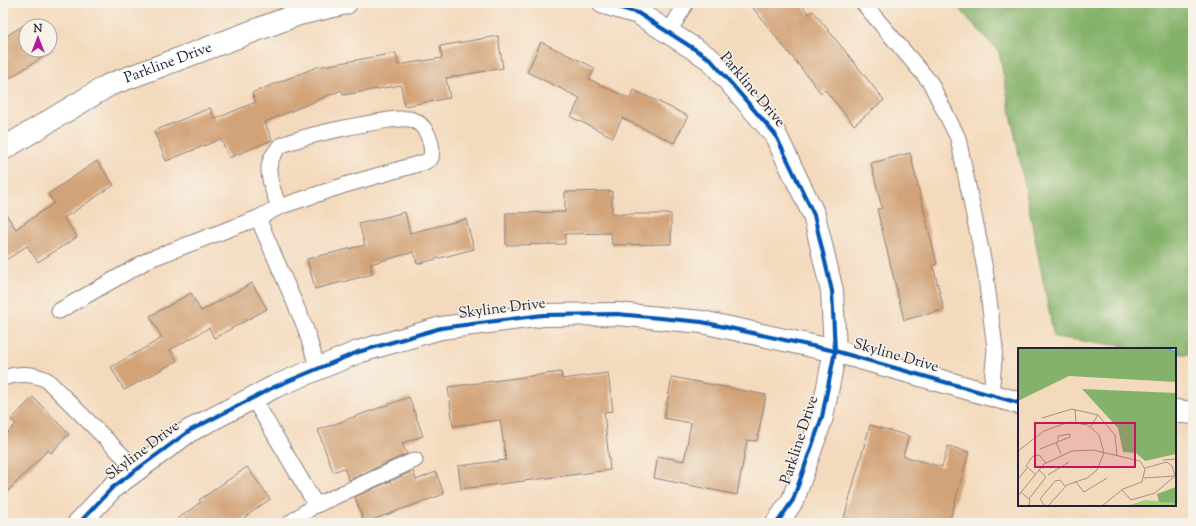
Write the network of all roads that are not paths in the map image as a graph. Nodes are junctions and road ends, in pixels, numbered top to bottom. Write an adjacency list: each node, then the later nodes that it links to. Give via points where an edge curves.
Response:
1 (346, 3): 6 (street, Parkline Drive, via 299,14 109,85)
2 (604, 3): 5 (street, Parkline Drive, via 638,13)
3 (686, 3): 5 (lane)
4 (863, 3): 13 (lane, via 930,82 958,138 985,269 995,348)
5 (669, 32): 10 (street, Parkline Drive, via 710,58 775,134 814,215 832,291)
6 (3, 149)
7 (279, 207): 7 (lane, via 425,162 431,158 432,151 423,125 410,119 383,121 303,138 279,147 271,158 269,176); 8 (lane)
8 (258, 218): 9 (lane, via 150,259); 11 (lane, via 305,327)
9 (60, 311)
10 (835, 351): 11 (street, Skyline Drive, via 702,322 617,314 543,315 441,328 358,352); 13 (street, Skyline Drive); 23 (street, Parkline Drive, via 822,417 793,500)
11 (318, 369): 14 (street, Skyline Drive)
12 (3, 378): 19 (lane, via 16,374 37,375 47,380)
13 (991, 395): 15 (street, Skyline Drive)
14 (253, 398): 19 (street, Skyline Drive, via 189,431); 20 (lane)
15 (1018, 403)
16 (1176, 410): 17 (street)
17 (1193, 413)
18 (415, 460): 20 (lane)
19 (137, 470): 21 (street, Skyline Drive, via 113,487)
20 (316, 505): 22 (lane)
21 (79, 523)
22 (290, 523)
23 (777, 523)

